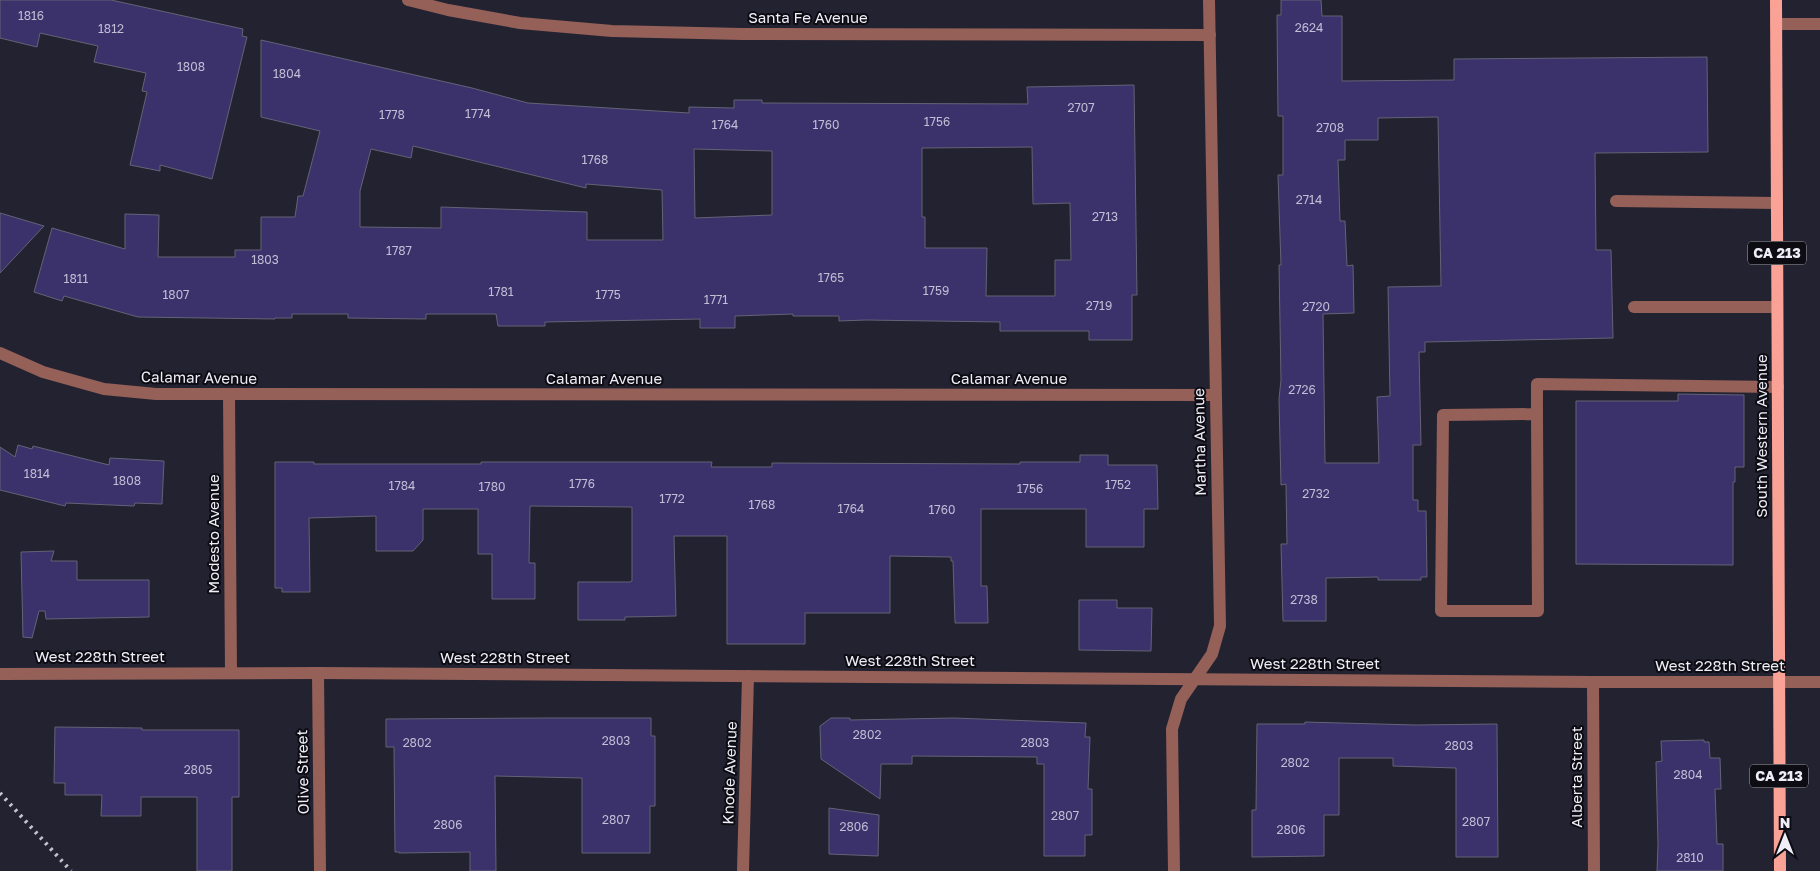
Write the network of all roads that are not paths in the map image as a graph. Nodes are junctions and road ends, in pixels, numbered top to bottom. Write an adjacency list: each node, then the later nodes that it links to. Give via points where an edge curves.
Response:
1 (408, 0): 6 (street, Santa Fe Avenue, via 520,23 612,31)
2 (1209, 0): 6 (street, Martha Avenue)
3 (1776, 0): 4 (main road, South Western Avenue / CA 213)
4 (1776, 24): 5 (street); 8 (main road, South Western Avenue / CA 213)
5 (1820, 24)
6 (1210, 35): 14 (street, Martha Avenue)
7 (1616, 201): 8 (street)
8 (1777, 203): 10 (main road, South Western Avenue / CA 213)
9 (1634, 307): 10 (street)
10 (1777, 307): 12 (main road, South Western Avenue / CA 213)
11 (0, 353): 13 (street, Calamar Avenue, via 43,372 104,389)
12 (1778, 387): 15 (street, via 1537,384); 21 (main road, South Western Avenue / CA 213)
13 (229, 396): 14 (street, Calamar Avenue); 16 (street, Modesto Avenue)
14 (1215, 396): 20 (street, Martha Avenue, via 1220,626 1212,654)
15 (1537, 414): 15 (street, via 1538,610 1441,610 1443,415)
16 (231, 673): 17 (street, West 228th Street); 18 (street, West 228th Street)
17 (318, 673): 19 (street, West 228th Street); 24 (street, Olive Street)
18 (0, 674)
19 (748, 676): 20 (street, West 228th Street); 25 (street, Knode Avenue)
20 (1195, 679): 22 (street, West 228th Street); 26 (street, Martha Avenue, via 1181,699 1172,729)
21 (1778, 681): 22 (street, West 228th Street); 23 (street, West 228th Street); 28 (main road, South Western Avenue / CA 213)
22 (1593, 682): 27 (street, Alberta Street)
23 (1820, 682)
24 (320, 871)
25 (743, 871)
26 (1174, 871)
27 (1594, 871)
28 (1780, 871)

